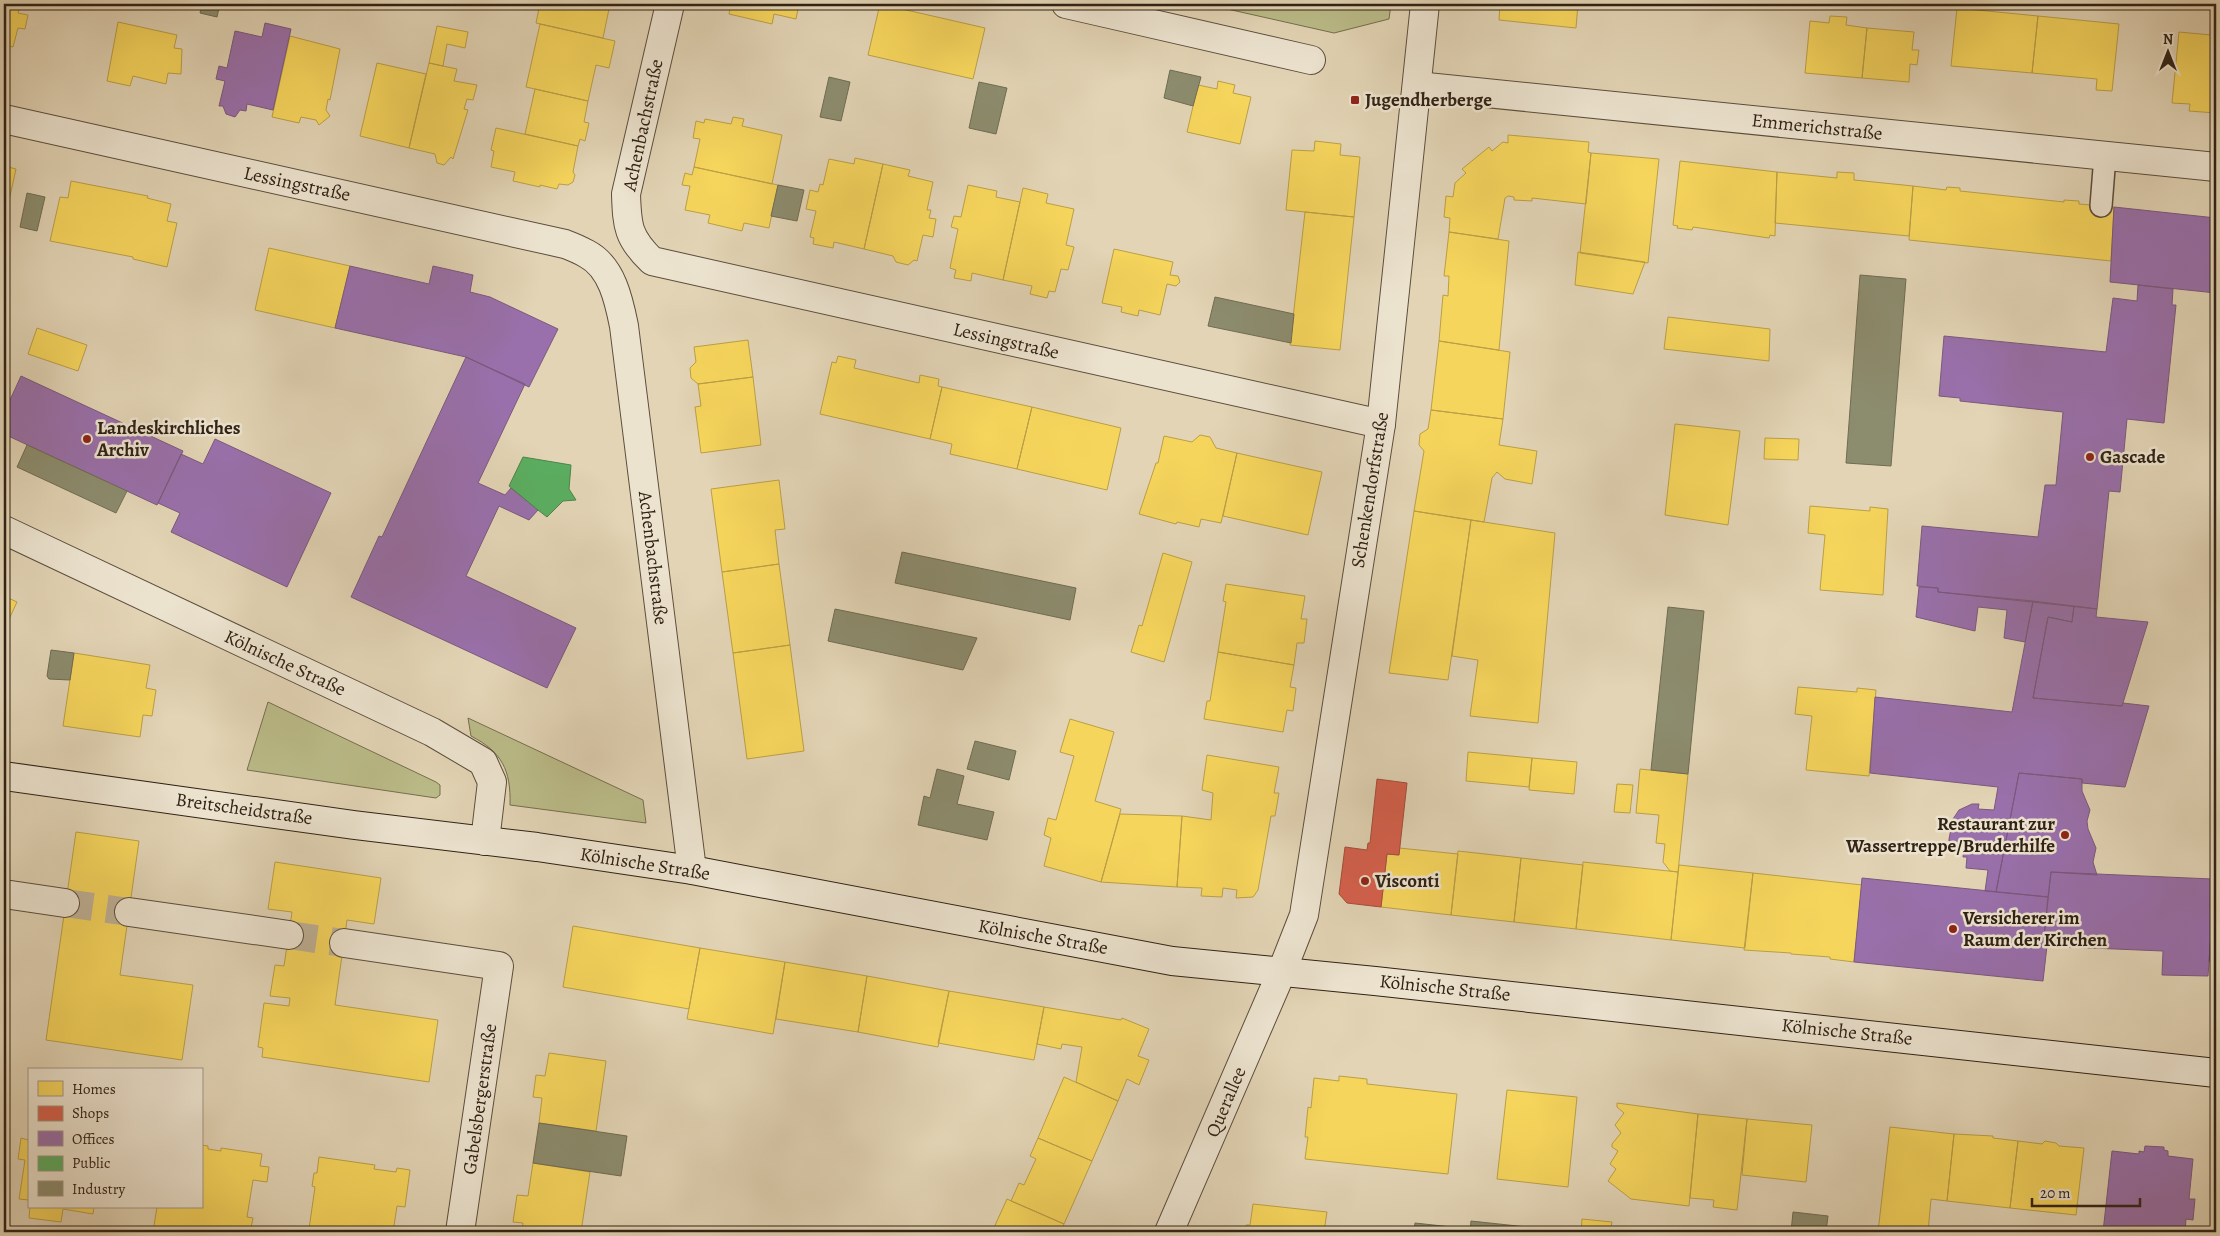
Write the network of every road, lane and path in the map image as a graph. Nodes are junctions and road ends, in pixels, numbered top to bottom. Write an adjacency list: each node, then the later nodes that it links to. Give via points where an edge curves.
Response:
1 (670, 4): 10 (street, Achenbachstraße, via 626,194 627,220)
2 (1066, 4): 4 (street)
3 (1425, 4): 5 (street, Schenkendorfstraße)
4 (1311, 60)
5 (1417, 86): 7 (street, Emmerichstraße); 12 (street, Schenkendorfstraße)
6 (4, 119): 11 (street, Lessingstraße, via 565,244)
7 (2105, 156): 8 (street, Emmerichstraße); 9 (lane)
8 (2216, 167)
9 (2102, 206)
10 (636, 246): 12 (street, Lessingstraße, via 652,261 677,268)
11 (589, 254): 16 (street, Achenbachstraße, via 606,271 618,299 624,326)
12 (1381, 424): 22 (street, Schenkendorfstraße, via 1305,906)
13 (4, 530): 15 (street, Kölnische Straße, via 432,732 483,762 492,782)
14 (4, 776): 15 (street, Breitscheidstraße)
15 (485, 841): 16 (street, Kölnische Straße)
16 (692, 870): 22 (street, Kölnische Straße, via 1172,961)
17 (4, 894): 18 (street)
18 (65, 903)
19 (129, 912): 20 (street)
20 (289, 935)
21 (344, 943): 24 (street, Gabelsbergerstraße, via 499,966)
22 (1282, 971): 23 (street, Kölnische Straße); 25 (street, Querallee)
23 (2216, 1072)
24 (460, 1232)
25 (1169, 1232)

